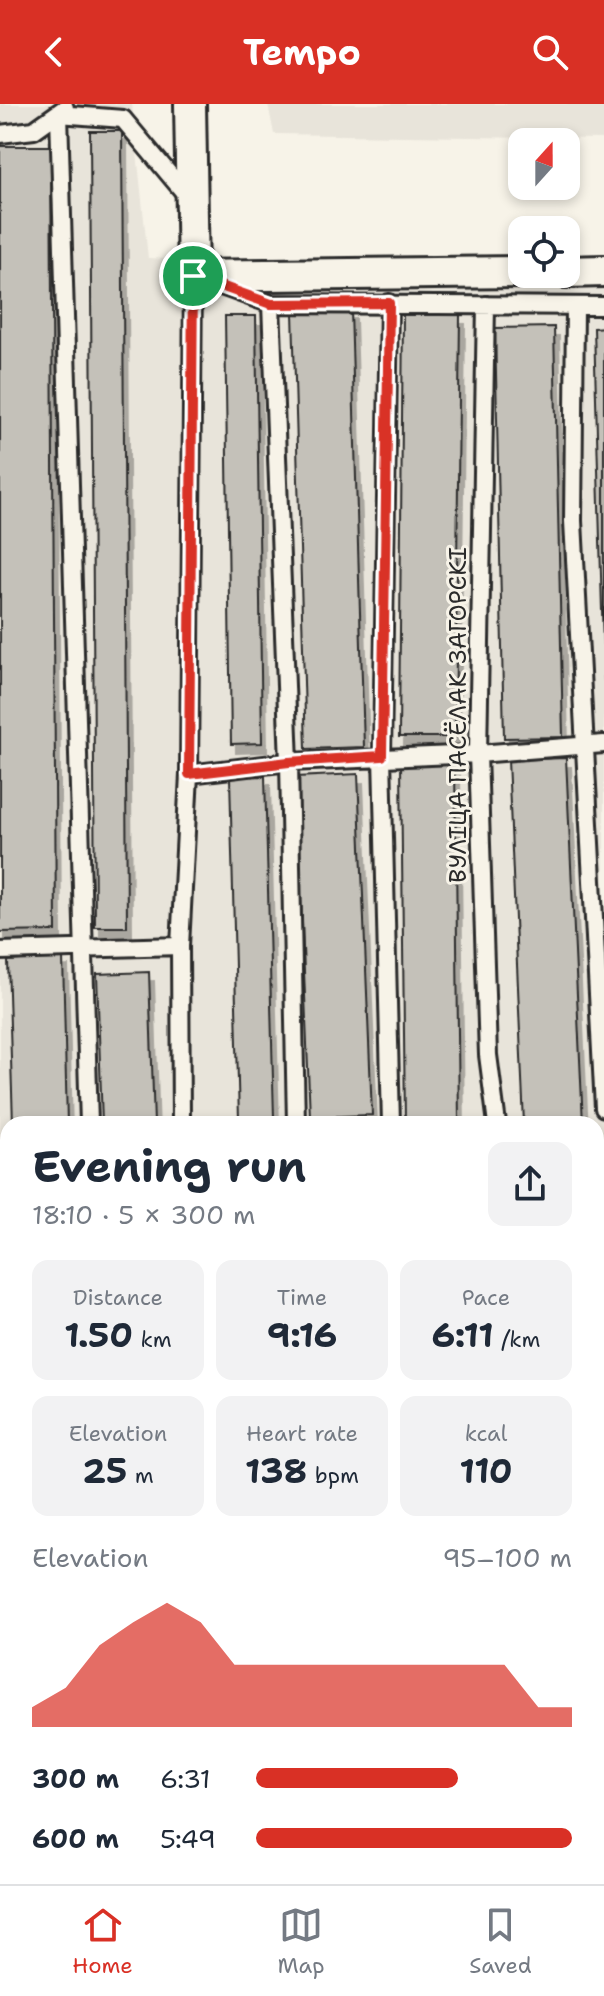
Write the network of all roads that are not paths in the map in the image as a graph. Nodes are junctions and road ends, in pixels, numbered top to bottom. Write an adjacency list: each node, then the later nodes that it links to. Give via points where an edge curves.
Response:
1 (190, 104): 4 (street)
2 (64, 109): 3 (lane, via 34,130); 4 (lane, via 123,119); 21 (lane)
3 (0, 134)
4 (191, 202): 8 (street)
5 (604, 271): 7 (street)
6 (508, 272): 8 (street)
7 (580, 272)
8 (193, 276): 10 (lane); 19 (lane)
9 (389, 303): 10 (lane); 11 (lane); 17 (lane)
10 (271, 304): 18 (lane)
11 (486, 305): 12 (lane); 16 (lane, ВУЛІЦА ПАСЁЛАК ЗАГОРСКІ)
12 (575, 306): 13 (lane); 15 (lane, via 573,521)
13 (604, 306)
14 (604, 744): 15 (lane)
15 (586, 746): 16 (lane); 23 (lane)
16 (478, 754): 17 (lane); 28 (lane, ВУЛІЦА ПАСЁЛАК ЗАГОРСКІ, via 488,1055)
17 (382, 756): 18 (lane); 27 (lane)
18 (289, 762): 19 (lane); 26 (lane)
19 (189, 774): 20 (lane)
20 (180, 946): 21 (lane); 25 (lane)
21 (84, 949): 22 (lane); 24 (lane)
22 (0, 951)
23 (604, 1108)
24 (89, 1116)
25 (181, 1116)
26 (296, 1116)
27 (391, 1116)
28 (496, 1116)

